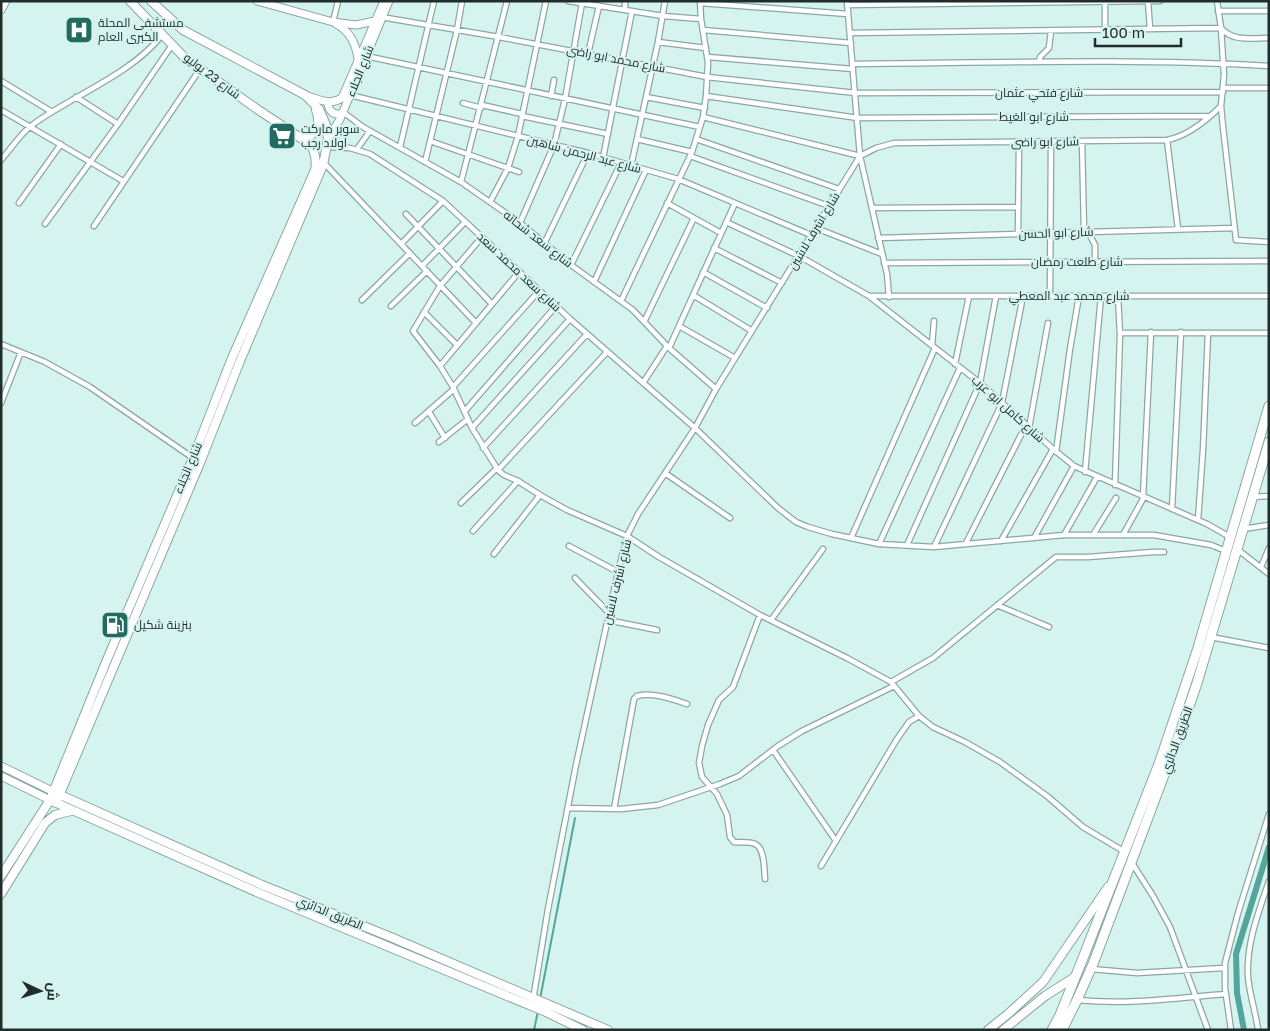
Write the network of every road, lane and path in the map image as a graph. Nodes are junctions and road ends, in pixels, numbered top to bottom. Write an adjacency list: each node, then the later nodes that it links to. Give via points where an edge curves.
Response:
1 (6, 1): 23 (street)
2 (130, 1): 41 (main road, شارع 23 يوليو)
3 (151, 1): 71 (main road, شارع 23 يوليو, via 184,30)
4 (257, 1): 32 (street)
5 (338, 1): 32 (street)
6 (384, 1): 30 (street, شارع الجلاء)
7 (389, 1): 30 (street, شارع الجلاء)
8 (434, 1): 33 (street)
9 (462, 1): 36 (street)
10 (507, 1): 42 (street)
11 (546, 1): 46 (street)
12 (568, 1): 20 (street)
13 (625, 1): 24 (street)
14 (665, 1): 29 (street)
15 (1148, 1): 16 (street); 19 (street); 35 (street)
16 (1160, 1)
17 (1217, 1): 26 (street)
18 (700, 2): 28 (street); 31 (street)
19 (1105, 2): 21 (street); 38 (street)
20 (582, 3): 22 (street); 49 (street)
21 (847, 3): 28 (street)
22 (599, 6): 24 (street); 50 (street)
23 (1, 10)
24 (625, 10): 25 (street)
25 (632, 11): 29 (street); 54 (street)
26 (1218, 11): 27 (street); 34 (street)
27 (1269, 11)
28 (848, 14): 40 (street)
29 (663, 16): 31 (street); 44 (street)
30 (378, 18): 32 (street, via 356,25); 33 (street, شارع محمد ابو راضى); 51 (street, شارع الجلاء); 53 (street, شارع الجلاء)
31 (701, 19): 37 (street)
32 (333, 22): 53 (street, via 351,37)
33 (428, 24): 36 (street, شارع محمد ابو راضى); 60 (street)
34 (1221, 28): 35 (street); 43 (street, via 1226,34 1236,37); 56 (street)
35 (1150, 29): 38 (street)
36 (457, 30): 42 (street, شارع محمد ابو راضى); 62 (street)
37 (703, 30): 45 (street); 48 (street)
38 (1105, 30): 39 (street)
39 (1051, 31): 40 (street); 55 (street, via 1049,48)
40 (850, 33): 45 (street)
41 (162, 35): 47 (main road, شارع 23 يوليو); 75 (street, via 132,64)
42 (499, 37): 46 (street, شارع محمد ابو راضى); 66 (street)
43 (1269, 38)
44 (658, 42): 48 (street); 57 (street)
45 (851, 43): 58 (street)
46 (538, 44): 49 (street, شارع محمد ابو راضى); 69 (street)
47 (172, 45): 61 (main road, شارع 23 يوليو); 95 (street)
48 (706, 48): 52 (street)
49 (574, 51): 50 (street, شارع محمد ابو راضى); 77 (street)
50 (588, 54): 54 (street, شارع محمد ابو راضى)
51 (366, 56): 60 (street); 72 (street, شارع الجلاء)
52 (708, 57): 58 (street); 63 (street)
53 (358, 60): 79 (street, شارع الجلاء, via 342,98)
54 (623, 60): 57 (street, شارع محمد ابو راضى); 86 (street)
55 (1039, 62): 56 (street); 58 (street)
56 (1223, 64): 59 (street); 68 (street)
57 (653, 66): 63 (street, شارع محمد ابو راضى); 76 (street)
58 (853, 66): 70 (street)
59 (1269, 66)
60 (419, 67): 62 (street); 84 (street)
61 (200, 69): 103 (main road, شارع 23 يوليو); 132 (street)
62 (446, 73): 66 (street); 90 (street)
63 (707, 77): 70 (street, شارع محمد ابو راضى); 74 (street)
64 (554, 80): 73 (street)
65 (1, 81): 87 (street)
66 (487, 82): 69 (street); 81 (street)
67 (1269, 88): 68 (street, شارع فتحي عثمان)
68 (1223, 90): 70 (street, شارع فتحي عثمان); 82 (street)
69 (527, 91): 73 (street); 89 (street)
70 (856, 93): 94 (street)
71 (306, 95): 78 (main road, شارع 23 يوليو); 79 (street, شارع الجلاء)
72 (350, 95): 84 (street, شارع عبد الرحمن شاهين); 88 (street, شارع الجلاء)
73 (551, 96): 77 (street)
74 (706, 96): 83 (street); 94 (street, شارع ابو الغيط)
75 (76, 97): 87 (street); 95 (street)
76 (646, 97): 83 (street); 91 (street)
77 (565, 99): 86 (street); 96 (street)
78 (312, 101): 103 (main road, via 318,123 315,132); 110 (main road, شارع الجلاء, via 323,114)
79 (328, 102): 88 (street, via 332,112)
80 (463, 103): 81 (street)
81 (481, 106): 89 (street); 98 (street)
82 (1221, 106): 92 (street, شارع ابو راضى); 152 (street)
83 (705, 108): 93 (street)
84 (410, 109): 90 (street, شارع عبد الرحمن شاهين); 114 (street)
85 (1, 110): 97 (street)
86 (613, 110): 91 (street); 101 (street)
87 (52, 112): 97 (street)
88 (343, 113): 100 (street, شارع سعد شحاته); 110 (street, شارع الجلاء)
89 (522, 115): 96 (street); 102 (street)
90 (436, 116): 98 (street, شارع عبد الرحمن شاهين); 107 (street)
91 (642, 116): 99 (street); 104 (street)
92 (1211, 116): 94 (street, شارع ابو الغيط); 106 (street, شارع ابو راضى, via 1185,134)
93 (703, 117): 99 (street); 120 (street)
94 (858, 118): 120 (street)
95 (118, 124): 123 (street)
96 (560, 124): 101 (street); 113 (street)
97 (30, 126): 112 (street); 116 (street)
98 (476, 126): 102 (street, شارع عبد الرحمن شاهين); 118 (street)
99 (700, 127): 105 (street)
100 (370, 131): 114 (street, شارع سعد شحاته); 115 (street)
101 (608, 134): 121 (street)
102 (518, 136): 113 (street, شارع عبد الرحمن شاهين); 128 (street)
103 (303, 139): 179 (main road, شارع الجلاء, via 314,152 315,170)
104 (637, 139): 119 (street); 127 (street)
105 (696, 139): 119 (street); 134 (street)
106 (1167, 140): 108 (street, شارع ابو راضى); 153 (street)
107 (430, 141): 118 (street); 125 (street)
108 (1082, 141): 109 (street, شارع ابو راضى); 154 (street)
109 (1051, 142): 111 (street, شارع ابو راضى); 156 (street)
110 (328, 143): 115 (street, شارع سعد محمد سعد); 124 (main road, شارع الجلاء)
111 (1019, 143): 120 (street, شارع ابو راضى, via 894,144); 141 (street)
112 (61, 144): 123 (street); 137 (street)
113 (554, 145): 117 (street, شارع عبد الرحمن شاهين); 147 (street)
114 (400, 146): 125 (street, شارع سعد شحاته)
115 (357, 149): 135 (street, شارع سعد محمد سعد, via 377,158)
116 (4, 153): 122 (street)
117 (588, 153): 121 (street, شارع عبد الرحمن شاهين); 163 (street)
118 (469, 154): 128 (street); 133 (street)
119 (691, 154): 131 (street); 140 (street)
120 (860, 156): 134 (street, شارع اشرف لاشين); 142 (street)
121 (603, 158): 126 (street, شارع عبد الرحمن شاهين)
122 (1, 160)
123 (90, 162): 132 (street); 148 (street)
124 (324, 162): 162 (street); 179 (main road, شارع الجلاء)
125 (425, 162): 133 (street, شارع سعد شحاته)
126 (621, 163): 127 (street, شارع عبد الرحمن شاهين); 173 (street)
127 (632, 166): 129 (street, شارع عبد الرحمن شاهين)
128 (508, 168): 130 (street); 136 (street)
129 (646, 170): 131 (street, شارع عبد الرحمن شاهين); 180 (street)
130 (519, 172)
131 (678, 179): 138 (street); 139 (street, شارع عبد الرحمن شاهين)
132 (123, 181): 149 (street)
133 (461, 182): 136 (street, شارع سعد شحاته)
134 (839, 189): 140 (street, شارع اشرف لاشين)
135 (443, 201): 145 (street, شارع سعد محمد سعد); 150 (street)
136 (490, 202): 147 (street, شارع سعد شحاته)
137 (19, 203)
138 (668, 203): 144 (street); 196 (street)
139 (734, 203): 146 (street); 158 (street, شارع عبد الرحمن شاهين)
140 (829, 206): 151 (street, شارع اشرف لاشين)
141 (1018, 207): 142 (street); 157 (street)
142 (872, 208): 160 (street)
143 (406, 214): 150 (street)
144 (694, 218): 155 (street); 203 (street)
145 (465, 222): 159 (street, شارع سعد محمد سعد); 165 (street)
146 (726, 222): 155 (street); 168 (street, شارع كامل ابو عرب)
147 (520, 223): 163 (street, شارع سعد شحاته)
148 (45, 224)
149 (94, 226)
150 (418, 227): 162 (street); 165 (street)
151 (816, 228): 158 (street, شارع اشرف لاشين); 167 (street)
152 (1234, 228): 153 (street, شارع ابو الحسن); 161 (street, via 1236,240)
153 (1178, 229): 154 (street, شارع ابو الحسن)
154 (1086, 232): 156 (street, شارع ابو الحسن); 171 (street, via 1095,245)
155 (721, 233): 164 (street)
156 (1051, 233): 157 (street, شارع ابو الحسن); 170 (street)
157 (1018, 234): 160 (street, شارع ابو الحسن)
158 (812, 235): 168 (street, شارع اشرف لاشين)
159 (482, 237): 175 (street); 177 (street, شارع سعد محمد سعد)
160 (878, 238): 167 (street)
161 (1269, 242)
162 (401, 244): 166 (street)
163 (544, 244): 173 (street, شارع سعد شحاته)
164 (714, 248): 178 (street); 181 (street)
165 (439, 249): 174 (street); 175 (street)
166 (410, 253): 174 (street); 195 (street)
167 (882, 254): 172 (street)
168 (799, 256): 181 (street, شارع اشرف لاشين); 185 (street, شارع كامل ابو عرب)
169 (1269, 261): 171 (street, شارع طلعت رمضان)
170 (1050, 262): 171 (street, شارع طلعت رمضان); 172 (street, شارع طلعت رمضان); 189 (street)
171 (1095, 262)
172 (884, 263): 194 (street)
173 (571, 264): 180 (street, شارع سعد شحاته)
174 (422, 266): 176 (street)
175 (456, 267): 182 (street); 197 (street)
176 (427, 271): 182 (street); 198 (street)
177 (519, 272): 183 (street, شارع سعد محمد سعد); 197 (street)
178 (703, 272): 184 (street); 200 (street)
179 (269, 282): 245 (main road, شارع الجلاء, via 232,358); 296 (main road, شارع الجلاء, via 200,463)
180 (594, 282): 196 (street, شارع سعد شحاته)
181 (782, 284): 200 (street, شارع اشرف لاشين)
182 (440, 286): 201 (street); 205 (street)
183 (539, 291): 199 (street, شارع سعد محمد سعد); 227 (street)
184 (693, 295): 207 (street); 208 (street)
185 (869, 296): 194 (street, شارع محمد عبد المعطي); 218 (street, شارع كامل ابو عرب)
186 (968, 296): 187 (street, شارع محمد عبد المعطي); 194 (street, شارع محمد عبد المعطي); 222 (street)
187 (996, 296): 188 (street, شارع محمد عبد المعطي); 226 (street)
188 (1023, 296): 189 (street, شارع محمد عبد المعطي); 230 (street)
189 (1050, 296): 190 (street, شارع محمد عبد المعطي)
190 (1079, 296): 191 (street, شارع محمد عبد المعطي); 244 (street)
191 (1101, 296): 192 (street, شارع محمد عبد المعطي); 248 (street)
192 (1118, 296): 193 (street, شارع محمد عبد المعطي); 211 (street)
193 (1269, 296)
194 (888, 297)
195 (362, 300)
196 (621, 301): 203 (street, شارع سعد شحاته)
197 (492, 304): 205 (street)
198 (391, 306)
199 (556, 306): 202 (street, شارع سعد محمد سعد); 232 (street)
200 (766, 308): 208 (street, شارع اشرف لاشين)
201 (424, 312): 216 (street); 223 (street, via 413,333)
202 (570, 319): 214 (street, شارع سعد محمد سعد); 238 (street)
203 (645, 320): 217 (street, شارع سعد شحاته)
204 (934, 321): 218 (street)
205 (476, 323): 216 (street)
206 (1048, 323): 237 (street)
207 (679, 326): 217 (street); 221 (street)
208 (752, 330): 221 (street, شارع اشرف لاشين)
209 (1152, 332): 210 (street); 211 (street); 255 (street)
210 (1181, 332): 212 (street); 259 (street)
211 (1120, 333): 252 (street)
212 (1208, 333): 213 (street); 261 (street)
213 (1269, 333)
214 (586, 334): 220 (street, شارع سعد محمد سعد); 243 (street)
215 (1, 344): 219 (street)
216 (457, 345): 223 (street)
217 (668, 347): 225 (street); 228 (street, شارع سعد شحاته)
218 (934, 347): 222 (street, شارع كامل ابو عرب); 269 (street)
219 (21, 352): 229 (street); 245 (street, via 90,387)
220 (607, 352): 225 (street, شارع سعد محمد سعد); 247 (street)
221 (735, 358): 228 (street, شارع اشرف لاشين)
222 (955, 364): 224 (street, شارع كامل ابو عرب)
223 (440, 366): 227 (street)
224 (960, 368): 226 (street, شارع كامل ابو عرب); 274 (street)
225 (644, 383): 239 (street, شارع سعد محمد سعد)
226 (980, 383): 230 (street, شارع كامل ابو عرب); 275 (street)
227 (454, 388): 232 (street); 233 (street)
228 (716, 389): 239 (street, شارع اشرف لاشين)
229 (1, 403)
230 (1002, 404): 237 (street, شارع كامل ابو عرب); 277 (street)
231 (1269, 406): 235 (highway, الطريق الدائري)
232 (465, 411): 234 (street)
233 (428, 412): 236 (street); 240 (street)
234 (468, 419): 238 (street); 240 (street)
235 (1267, 419): 271 (highway, الطريق الدائري)
236 (416, 423)
237 (1027, 426): 244 (street, شارع كامل ابو عرب); 273 (street)
238 (472, 428): 243 (street)
239 (695, 428): 249 (street, شارع اشرف لاشين); 269 (street, شارع سعد محمد سعد, via 796,522)
240 (445, 438): 241 (street)
241 (439, 442)
242 (1269, 442): 256 (highway, الطريق الدائري)
243 (483, 448): 247 (street)
244 (1054, 451): 246 (street, شارع كامل ابو عرب); 272 (street)
245 (193, 458): 296 (main road, شارع الجلاء)
246 (1074, 466): 248 (street, شارع كامل ابو عرب); 270 (street)
247 (498, 469): 251 (street); 258 (street)
248 (1084, 472): 250 (street, شارع كامل ابو عرب)
249 (665, 474): 260 (street); 268 (street, شارع اشرف لاشين)
250 (1097, 478): 252 (street, شارع كامل ابو عرب); 265 (street)
251 (518, 481): 253 (street); 264 (street)
252 (1115, 485): 255 (street, شارع كامل ابو عرب)
253 (540, 495): 268 (street); 282 (street)
254 (1269, 496): 256 (street)
255 (1143, 497): 259 (street, شارع كامل ابو عرب); 267 (street)
256 (1253, 497): 263 (highway, الطريق الدائري)
257 (1116, 498): 266 (street)
258 (461, 503)
259 (1172, 509): 261 (street, شارع كامل ابو عرب)
260 (730, 518)
261 (1198, 520): 271 (street, شارع كامل ابو عرب)
262 (1269, 525): 263 (street)
263 (1243, 529): 280 (highway, الطريق الدائري)
264 (474, 531)
265 (1064, 535): 266 (street, شارع سعد محمد سعد); 270 (street, شارع سعد محمد سعد)
266 (1093, 535): 267 (street, شارع سعد محمد سعد)
267 (1124, 535): 280 (street, شارع سعد محمد سعد, via 1154,535)
268 (627, 536): 284 (street, شارع اشرف لاشين); 289 (street)
269 (851, 538): 274 (street, شارع سعد محمد سعد)
270 (1034, 538): 272 (street, شارع سعد محمد سعد)
271 (1232, 538): 280 (highway, الطريق الدائري)
272 (1001, 541): 273 (street, شارع سعد محمد سعد)
273 (966, 543): 277 (street, شارع سعد محمد سعد)
274 (879, 544): 275 (street, شارع سعد محمد سعد)
275 (907, 545): 277 (street, شارع سعد محمد سعد)
276 (569, 546): 284 (street)
277 (934, 547)
278 (1269, 548): 283 (street)
279 (823, 549): 291 (street)
280 (1232, 550): 283 (street); 294 (highway, الطريق الدائري)
281 (1164, 552): 287 (street, via 1056,557)
282 (494, 554)
283 (1260, 568): 285 (street)
284 (618, 572): 288 (street, شارع اشرف لاشين)
285 (1269, 574)
286 (575, 578): 288 (street)
287 (997, 605): 292 (street); 297 (street, via 933,658)
288 (609, 613): 290 (street, شارع اشرف لاشين)
289 (760, 615): 291 (street); 303 (street, via 733,687 719,700 708,725 699,763 702,777)
290 (607, 620): 293 (street); 306 (street, شارع اشرف لاشين)
291 (771, 620): 297 (street)
292 (1050, 627)
293 (657, 630)
294 (1206, 636): 295 (street); 311 (highway, الطريق الدائري); 312 (highway, الطريق الدائري, via 1182,727)
295 (1269, 648)
296 (110, 663): 304 (main road, شارع الجلاء)
297 (892, 684): 299 (street); 300 (street, via 802,731)
298 (687, 704): 307 (street, via 664,697 636,696)
299 (919, 716): 310 (street, via 909,722 897,739); 311 (street, via 1005,766 1083,827)
300 (773, 750): 303 (street, via 739,776); 310 (street)
301 (1, 766): 304 (street)
302 (1, 776): 305 (street)
303 (710, 788): 307 (street, via 658,805); 316 (street, via 727,815 730,837 734,842 757,844 761,849)
304 (57, 793): 305 (main road, شارع الجلاء); 325 (main road, الطريق الدائري, via 262,885)
305 (53, 802): 308 (main road, الطريق الدائري); 314 (main road)
306 (568, 808): 307 (street); 325 (street, شارع اشرف لاشين)
307 (614, 809)
308 (73, 811): 318 (main road, via 55,815 45,823); 327 (main road, الطريق الدائري)
309 (1269, 814): 319 (street)
310 (836, 841): 313 (street)
311 (1125, 852): 315 (highway, الطريق الدائري)
312 (1132, 862): 320 (highway, الطريق الدائري); 321 (street, via 1170,927)
313 (821, 866)
314 (1, 876)
315 (1115, 877): 322 (highway, الطريق الدائري); 331 (main road, الطريق الدائري, via 1047,977)
316 (764, 879)
317 (1269, 881): 337 (street, via 1256,922 1248,966)
318 (1, 894)
319 (1224, 968): 321 (street); 323 (street)
320 (1090, 970): 321 (street, via 1136,973); 326 (highway, الطريق الدائري)
321 (1186, 971): 324 (street)
322 (1075, 977): 332 (main road, via 1044,996); 333 (highway, الطريق الدائري)
323 (1226, 994): 324 (street); 336 (street)
324 (1196, 997): 326 (street, via 1123,1003); 335 (street)
325 (533, 998): 327 (street, شارع اشرف لاشين); 328 (main road, الطريق الدائري)
326 (1077, 1000): 334 (highway, الطريق الدائري)
327 (532, 1007): 328 (main road, الطريق الدائري)
328 (548, 1008): 329 (main road, الطريق الدائري); 330 (main road, الطريق الدائري)
329 (583, 1030)
330 (608, 1030)
331 (988, 1030)
332 (1003, 1030)
333 (1052, 1030)
334 (1062, 1030)
335 (1208, 1030)
336 (1231, 1030)
337 (1258, 1030)

